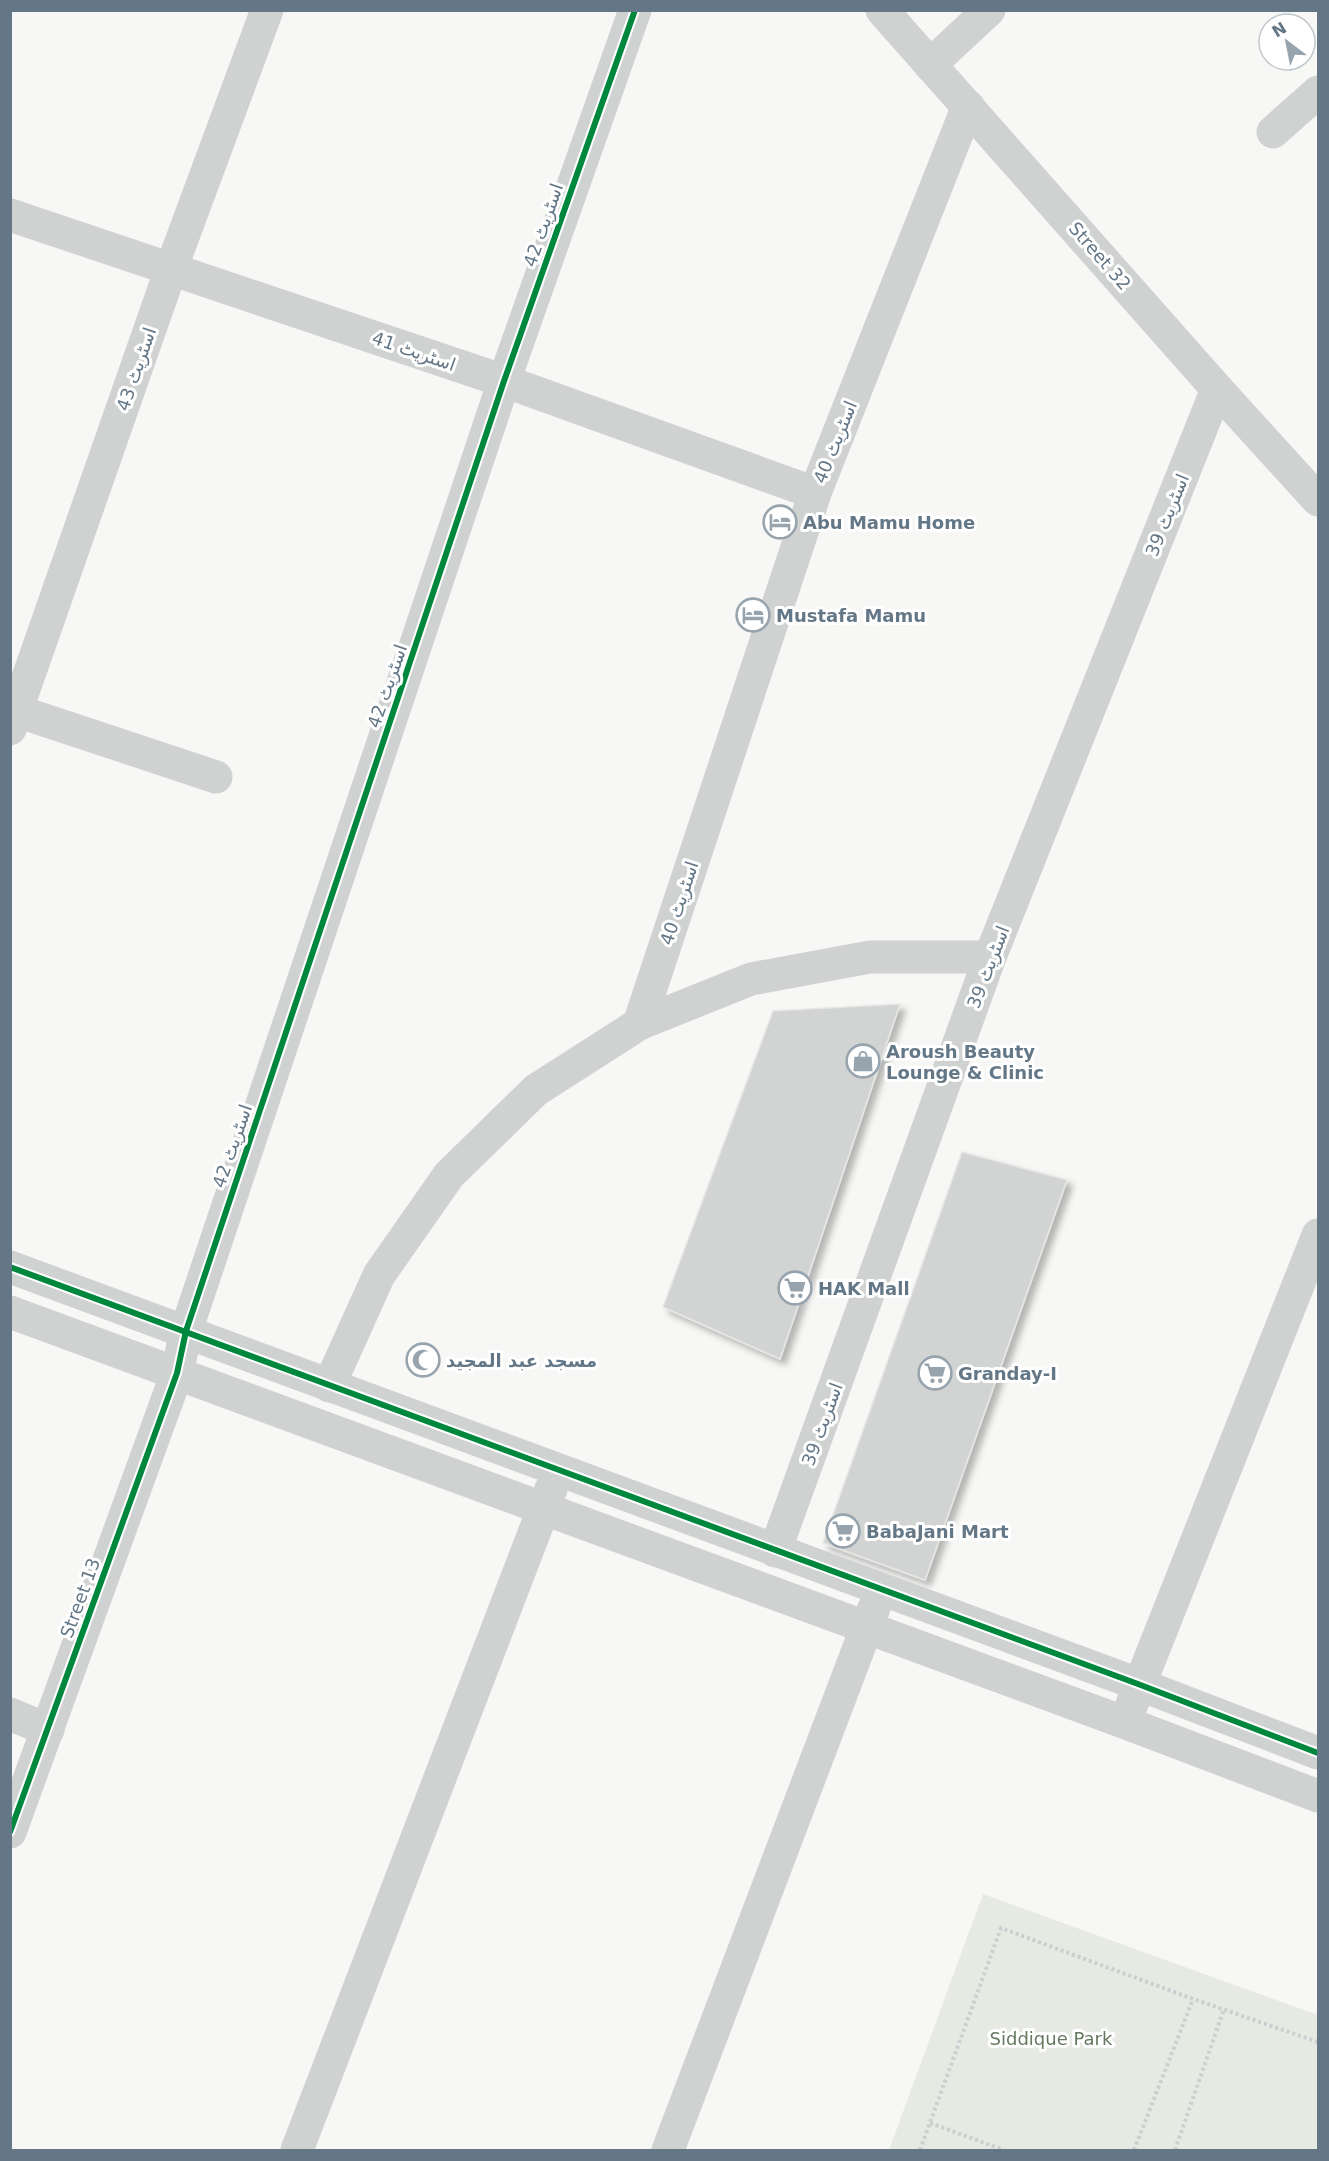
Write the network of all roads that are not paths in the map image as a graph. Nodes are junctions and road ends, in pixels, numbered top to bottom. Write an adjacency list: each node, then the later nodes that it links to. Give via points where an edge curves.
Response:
1 (267, 10): 10 (street, اسٹریٹ 43)
2 (635, 10): 11 (street, اسٹریٹ 42)
3 (882, 10): 5 (street, Street 32)
4 (989, 10): 5 (street)
5 (930, 65): 7 (street, Street 32)
6 (1318, 92): 8 (street)
7 (968, 106): 12 (street, Street 32); 13 (street, اسٹریٹ 40)
8 (1273, 132)
9 (10, 215): 10 (street, اسٹریٹ 41)
10 (171, 269): 11 (street, اسٹریٹ 41); 15 (street, اسٹریٹ 43)
11 (504, 381): 13 (street, اسٹریٹ 41); 22 (street, اسٹریٹ 42)
12 (1217, 389): 14 (street, Street 32); 17 (street, اسٹریٹ 39)
13 (815, 493): 18 (street, اسٹریٹ 40)
14 (1318, 500)
15 (14, 720): 16 (street)
16 (216, 777)
17 (990, 957): 18 (street, via 870,957 751,979); 27 (street, اسٹریٹ 39)
18 (639, 1024): 24 (street, via 536,1090 449,1175 379,1275)
19 (1318, 1235): 30 (street)
20 (10, 1267): 22 (street)
21 (10, 1312): 23 (street)
22 (186, 1331): 23 (street, اسٹریٹ 42); 24 (street)
23 (177, 1373): 26 (street); 33 (street, Street 13)
24 (329, 1386): 25 (street)
25 (558, 1471): 26 (street); 27 (street)
26 (544, 1508): 29 (street); 37 (street)
27 (775, 1551): 28 (street)
28 (880, 1590): 29 (street); 30 (street)
29 (866, 1627): 32 (street); 38 (street)
30 (1138, 1684): 32 (street); 34 (street)
31 (10, 1714): 33 (street)
32 (1126, 1723): 35 (street)
33 (48, 1730): 36 (street, Street 13)
34 (1318, 1753)
35 (1318, 1796)
36 (10, 1832)
37 (297, 2151)
38 (668, 2151)

